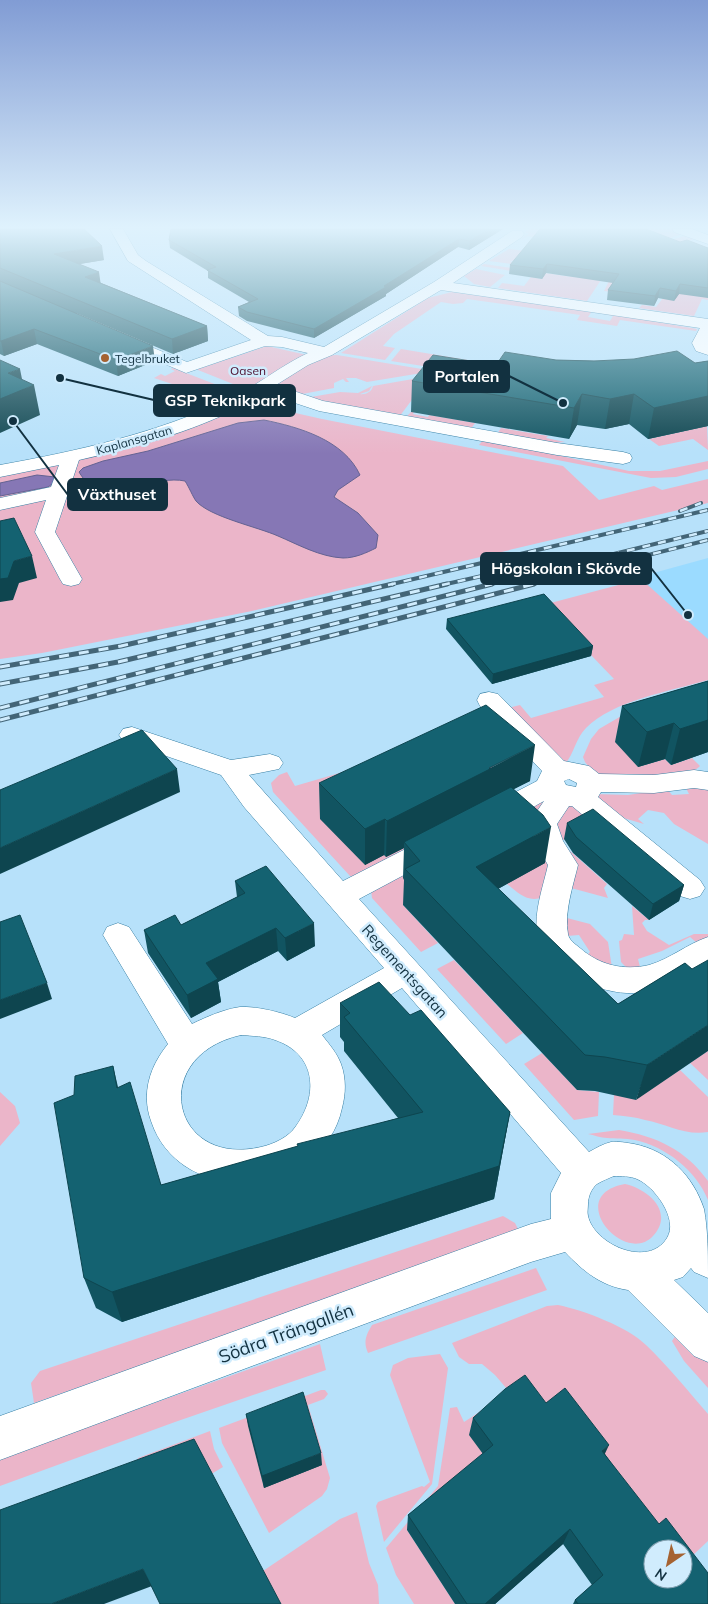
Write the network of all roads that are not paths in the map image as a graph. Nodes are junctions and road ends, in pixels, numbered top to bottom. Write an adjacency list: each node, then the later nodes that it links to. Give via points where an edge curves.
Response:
1 (205, 304): 6 (street)
2 (407, 304): 8 (street, Kaplansgatan)
3 (563, 304): 4 (street)
4 (708, 326): 7 (street, via 700,343)
5 (105, 332): 6 (street, via 186,368)
6 (264, 341): 8 (street)
7 (708, 350)
8 (326, 352): 9 (street, Kaplansgatan, via 311,356)
9 (264, 387): 10 (street, Kaplansgatan, via 233,404 174,428); 11 (street, via 319,406)
10 (71, 457): 12 (street, Kaplansgatan); 13 (street)
11 (622, 458)
12 (0, 471)
13 (60, 491): 14 (street); 15 (street, via 45,532)
14 (0, 504)
15 (71, 579)
16 (488, 700): 21 (street)
17 (132, 735): 19 (street)
18 (270, 763): 19 (street)
19 (230, 769): 23 (street, Regementsgatan)
20 (708, 781): 21 (street)
21 (568, 786): 22 (street); 23 (street, via 467,829); 25 (street, via 543,823 549,843 563,865 552,910 554,940 574,963 603,978 626,981 647,979)
22 (690, 888)
23 (339, 896): 26 (street, Regementsgatan)
24 (118, 935): 28 (street)
25 (708, 949)
26 (405, 971): 27 (street); 29 (street, Regementsgatan)
27 (297, 1033): 28 (street, via 271,1023 241,1021 212,1029); 28 (street, via 314,1047 325,1066 330,1088 326,1110 314,1132 296,1149 273,1161 246,1166 220,1165 196,1155 178,1140 166,1120 162,1098 166,1076 174,1059)
28 (187, 1044)
29 (583, 1171): 30 (street, via 573,1183 568,1198); 31 (street, via 611,1159 645,1164 661,1174 674,1186 683,1202)
30 (573, 1231): 32 (street, via 584,1248 600,1261); 34 (street, Södra Trängallén, via 531,1243)
31 (698, 1247): 32 (street, via 681,1250 671,1262 656,1270)
32 (638, 1272): 33 (street)
33 (708, 1342)
34 (0, 1438)

